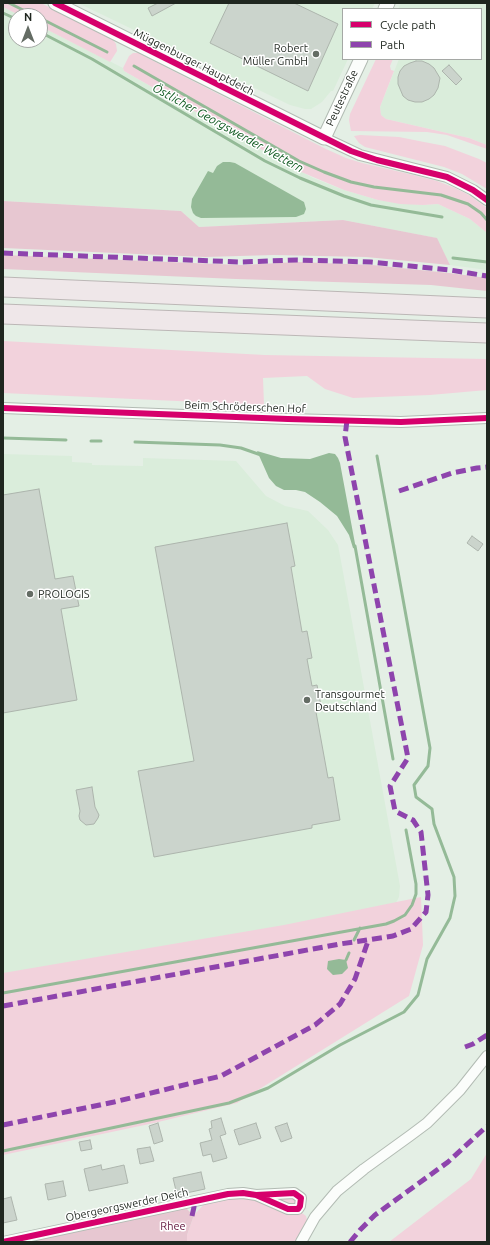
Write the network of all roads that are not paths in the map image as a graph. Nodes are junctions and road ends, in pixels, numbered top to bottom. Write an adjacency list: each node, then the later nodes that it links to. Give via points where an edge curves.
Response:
1 (54, 3): 3 (street, Müggenburger Hauptdeich)
2 (361, 60): 3 (street, Peutestraße)
3 (324, 138): 4 (street, via 360,155 447,178 473,190)
4 (487, 200)
5 (3, 287): 6 (highway)
6 (487, 308)
7 (3, 314): 8 (highway)
8 (487, 333)
9 (3, 408): 10 (street, Beim Schröderschen Hof, via 400,422)
10 (487, 418)
11 (487, 1056): 14 (street, via 466,1084 441,1109 411,1135 344,1184 315,1217)
12 (256, 1195): 13 (street, Obergeorgswerder Deich, via 228,1194)
13 (3, 1242)
14 (301, 1242)

